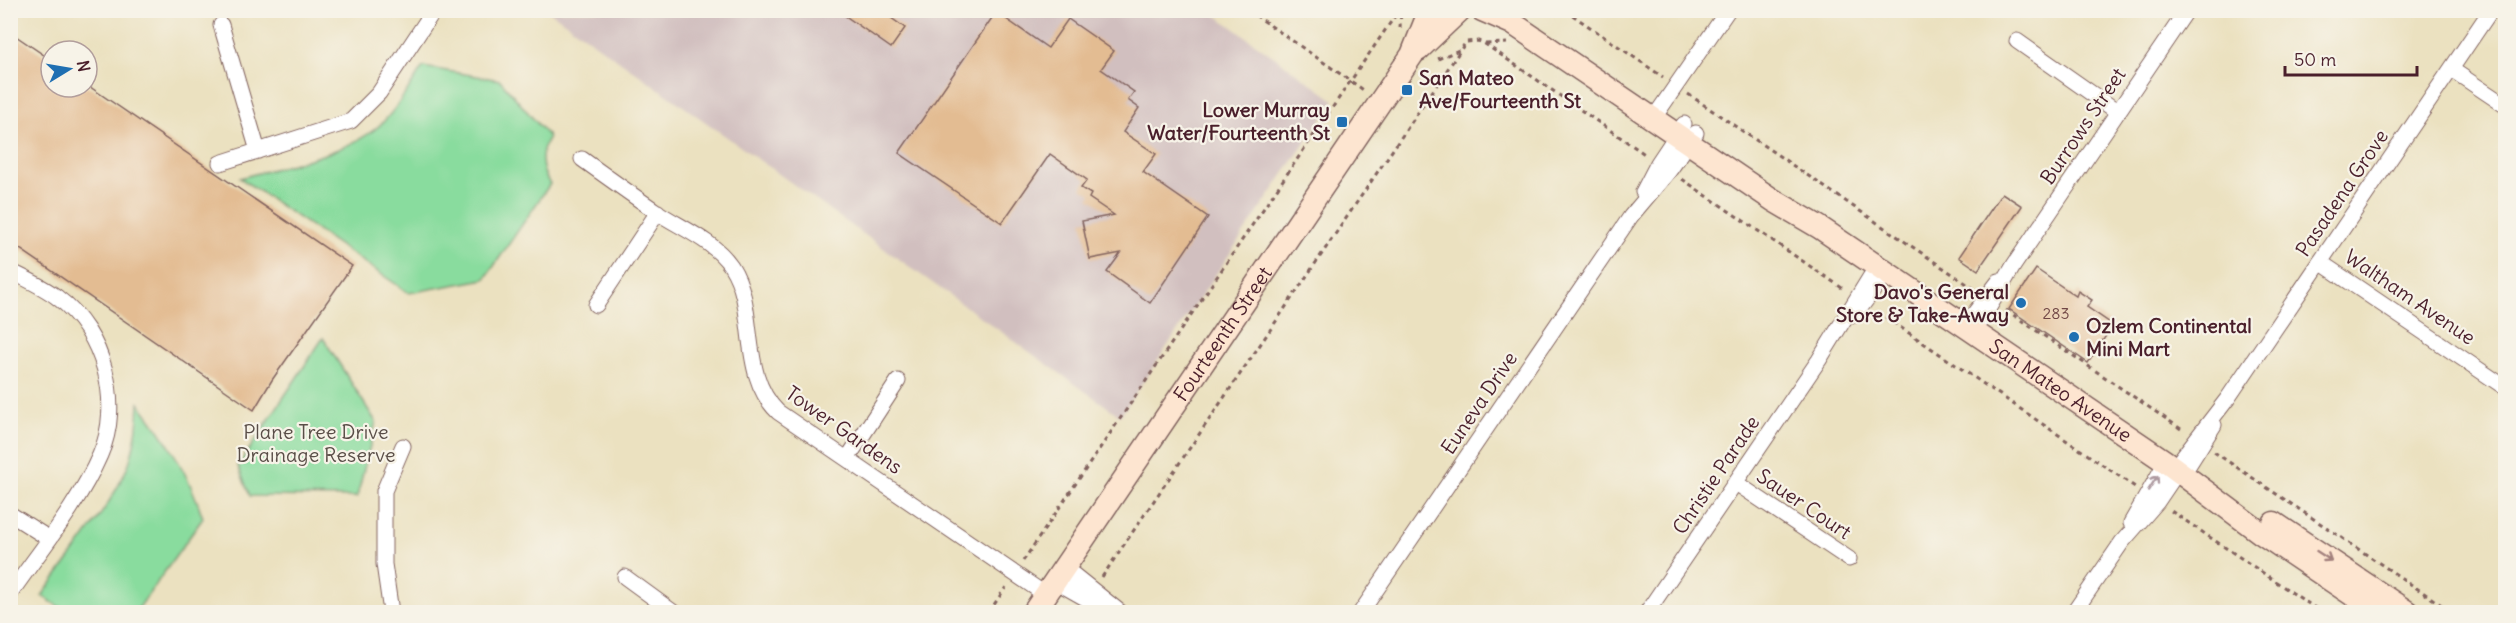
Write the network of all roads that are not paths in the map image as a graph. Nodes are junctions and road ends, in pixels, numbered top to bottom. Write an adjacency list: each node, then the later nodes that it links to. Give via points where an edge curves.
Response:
1 (435, 10): 17 (street, via 379,93 358,116 344,125)
2 (1430, 10): 11 (street, Fourteenth Street)
3 (1460, 10): 11 (street, Fourteenth Street)
4 (1482, 10): 15 (street, San Mateo Avenue, via 1512,23)
5 (1516, 10): 15 (street, San Mateo Avenue)
6 (1728, 10): 15 (street)
7 (2187, 10): 14 (street, Burrows Street)
8 (2492, 10): 12 (street, Pasadena Grove)
9 (221, 25): 17 (street)
10 (2017, 41): 14 (street)
11 (1412, 55): 36 (street, Fourteenth Street)
12 (2451, 69): 13 (street); 21 (street, Pasadena Grove)
13 (2505, 105)
14 (2118, 112): 25 (street, Burrows Street)
15 (1657, 114): 16 (street, San Mateo Avenue)
16 (1687, 134): 22 (street, San Mateo Avenue, via 1789,197 1819,226); 43 (street, Euneva Drive)
17 (258, 151): 19 (street)
18 (582, 159): 20 (street, Tower Gardens)
19 (220, 163)
20 (658, 212): 24 (street); 29 (street, Tower Gardens, via 712,247 731,267 742,298 758,382 770,404)
21 (2320, 262): 27 (street, Waltham Avenue); 30 (street, Pasadena Grove, via 2199,441)
22 (1882, 269): 25 (street, San Mateo Avenue); 31 (street, Christie Parade)
23 (10, 271): 33 (street, via 59,298 75,315 98,348 108,391 107,430 100,454)
24 (596, 305)
25 (1969, 330): 30 (street, San Mateo Avenue)
26 (898, 381): 29 (street)
27 (2505, 388)
28 (403, 446): 39 (street, via 384,491 384,564)
29 (847, 459): 36 (street, Tower Gardens)
30 (2175, 469): 38 (street, San Mateo Avenue, via 2261,533); 45 (street, Pasadena Grove)
31 (1736, 483): 34 (street, Sauer Court); 44 (street, Christie Parade)
32 (10, 514): 33 (street)
33 (48, 538): 37 (street)
34 (1849, 559)
35 (625, 577): 40 (street)
36 (1050, 589): 41 (street); 42 (street, via 1094,589)
37 (10, 594)
38 (2366, 603): 46 (street, San Mateo Avenue)
39 (391, 612)
40 (673, 612)
41 (1110, 612)
42 (1120, 612)
43 (1361, 612)
44 (1647, 612)
45 (2074, 612)
46 (2407, 612)

